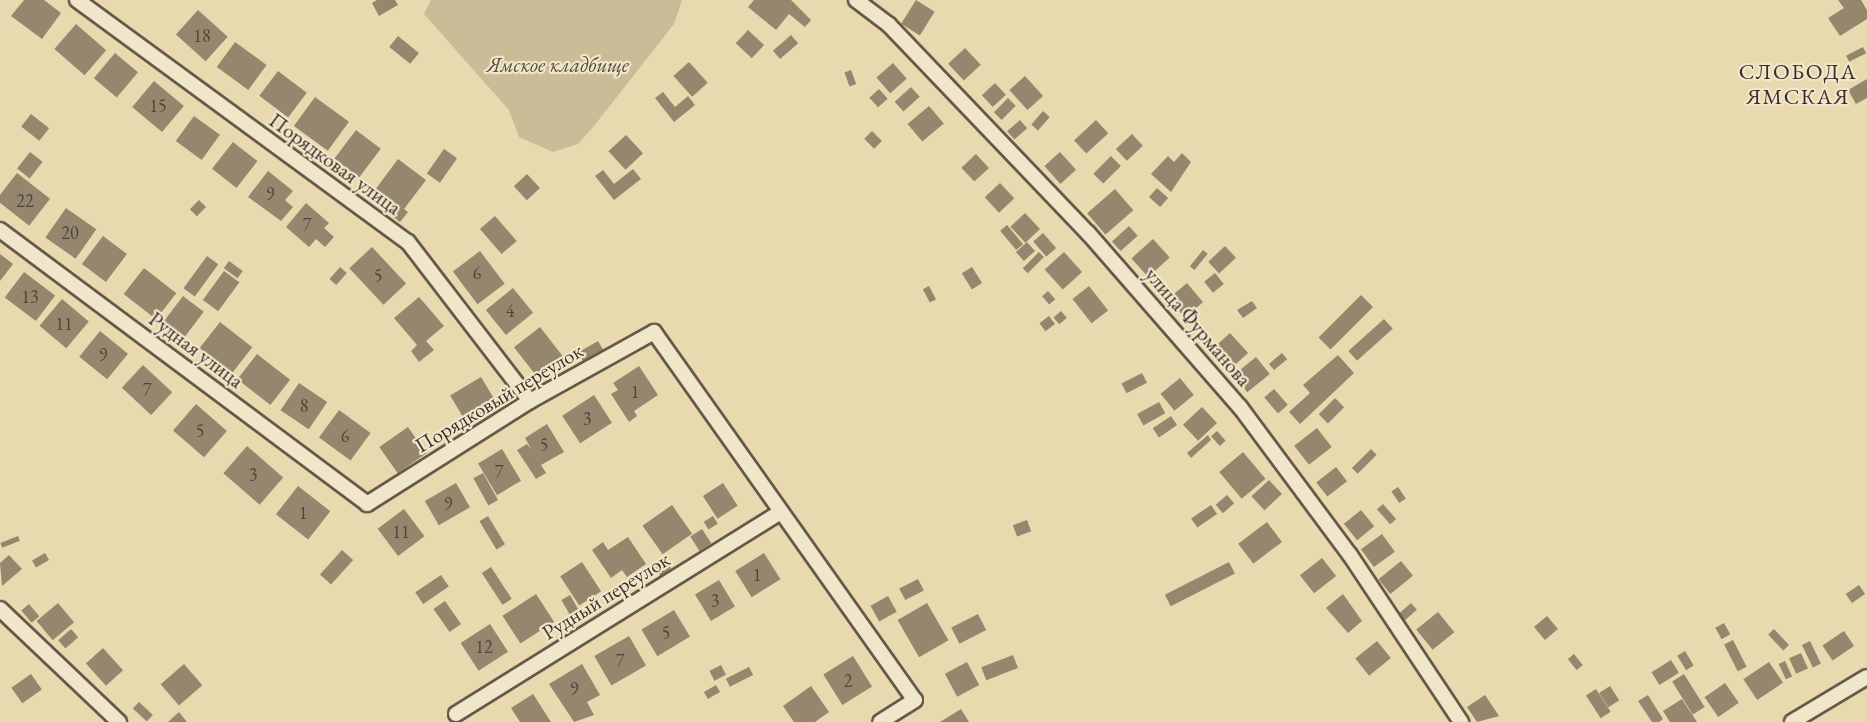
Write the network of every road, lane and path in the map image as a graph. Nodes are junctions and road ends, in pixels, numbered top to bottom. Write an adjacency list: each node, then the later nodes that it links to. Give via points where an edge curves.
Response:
1 (77, 0): 4 (street, Порядковая улица, via 408,242)
2 (856, 0): 12 (street, улица Фурманова, via 889,26 1088,233 1240,406 1350,555)
3 (0, 230): 5 (street, Рудная улица)
4 (530, 400): 5 (street, Порядковый переулок); 6 (street, Порядковый переулок, via 654,332)
5 (367, 504)
6 (779, 513): 9 (street, Рудный переулок); 11 (street, via 915,700)
7 (0, 609): 10 (street)
8 (1867, 677): 13 (street)
9 (456, 714)
10 (119, 722)
11 (880, 722)
12 (1461, 722)
13 (1792, 722)

